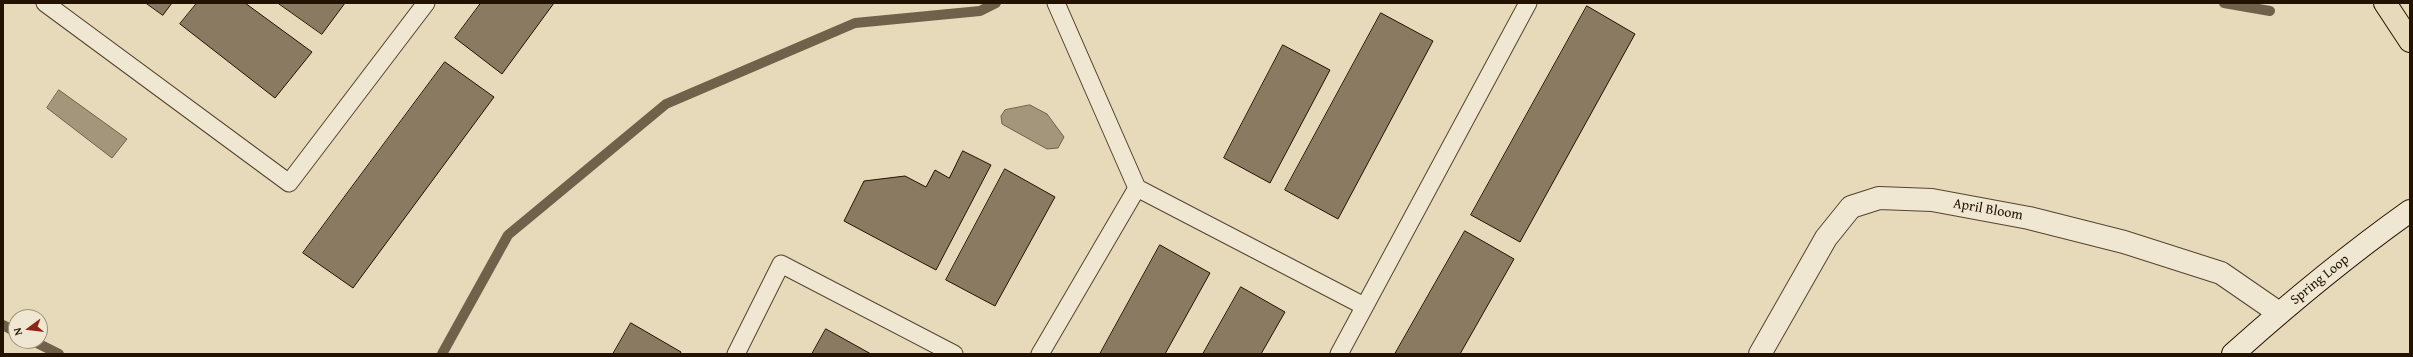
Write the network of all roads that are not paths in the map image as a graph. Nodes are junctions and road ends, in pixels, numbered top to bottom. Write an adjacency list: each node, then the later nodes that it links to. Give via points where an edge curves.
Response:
1 (45, 3): 2 (lane, via 288,183)
2 (426, 3)
3 (1056, 3): 7 (lane)
4 (1528, 3): 9 (lane)
5 (2385, 3): 6 (main road)
6 (2410, 41)
7 (1137, 188): 9 (lane); 13 (lane)
8 (2410, 211): 10 (street, Spring Loop, via 2374,236)
9 (1364, 306): 14 (lane)
10 (2279, 313): 15 (street, April Bloom, via 2221,273 2124,242 2029,218 1932,200 1879,198 1851,207 1826,238); 16 (street, Spring Loop)
11 (736, 354): 12 (lane, via 781,264)
12 (954, 354)
13 (1040, 354)
14 (1339, 354)
15 (1760, 354)
16 (2233, 354)

